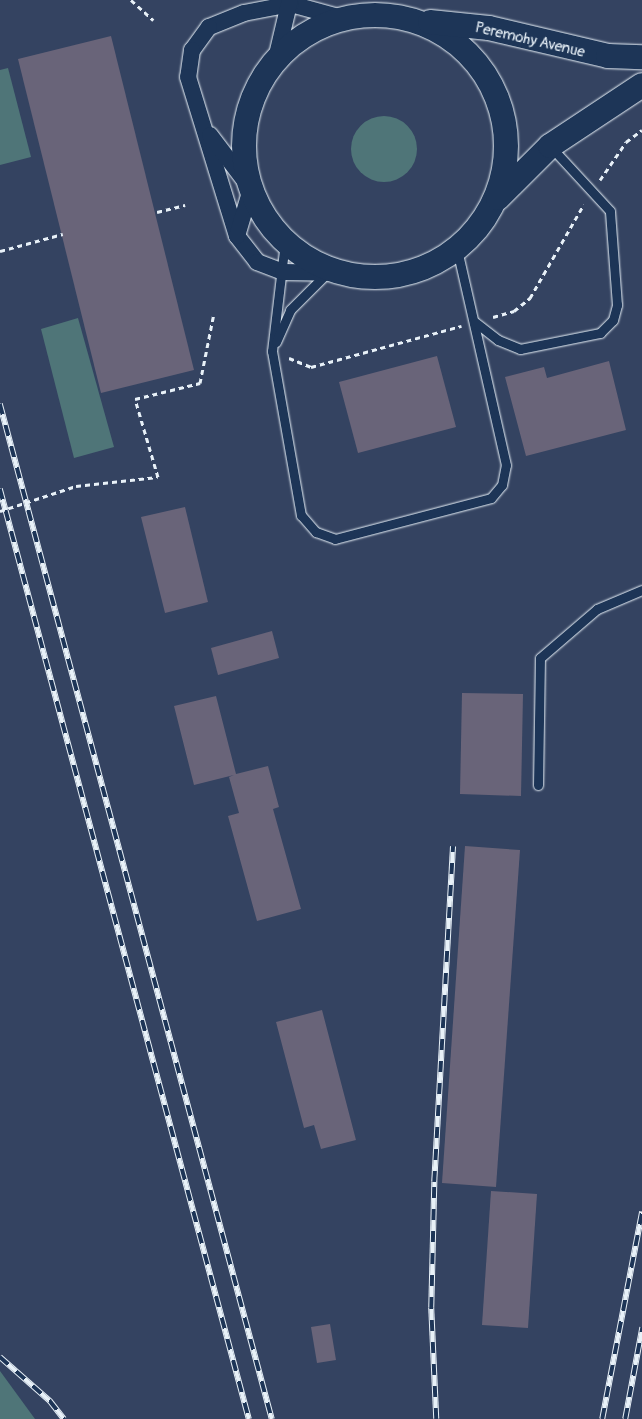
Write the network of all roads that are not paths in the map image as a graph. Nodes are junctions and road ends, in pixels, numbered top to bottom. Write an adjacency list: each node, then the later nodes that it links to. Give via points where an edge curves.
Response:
1 (291, 2): 2 (street); 5 (street); 7 (street, via 244,13 209,27 192,50 188,77)
2 (342, 18): 3 (main road, via 378,14); 5 (main road, via 306,33)
3 (419, 21): 4 (main road, Peremohy Avenue, via 489,28 608,56); 10 (main road, via 452,38 478,63 497,94 506,139 506,166)
4 (642, 57)
5 (276, 59): 9 (main road, via 256,88 246,121 244,155)
6 (642, 85): 8 (main road)
7 (193, 99): 9 (street, via 206,128); 11 (street)
8 (550, 146): 10 (main road); 16 (lane, via 610,211 618,305 613,320 600,333 520,349 498,340)
9 (250, 189): 11 (street); 12 (main road, via 265,218)
10 (495, 201): 13 (main road, via 481,226)
11 (237, 236): 14 (street, via 257,262)
12 (285, 242): 14 (lane); 15 (main road)
13 (457, 249): 15 (main road, via 424,268 387,277); 16 (lane)
14 (283, 272): 15 (street); 17 (lane)
15 (336, 273): 17 (lane, via 290,310)
16 (475, 322): 17 (lane, via 506,465 502,485 491,498 335,539 316,532 301,515)
17 (272, 351)
18 (642, 590): 19 (lane, via 597,609 540,658)
19 (538, 784)

